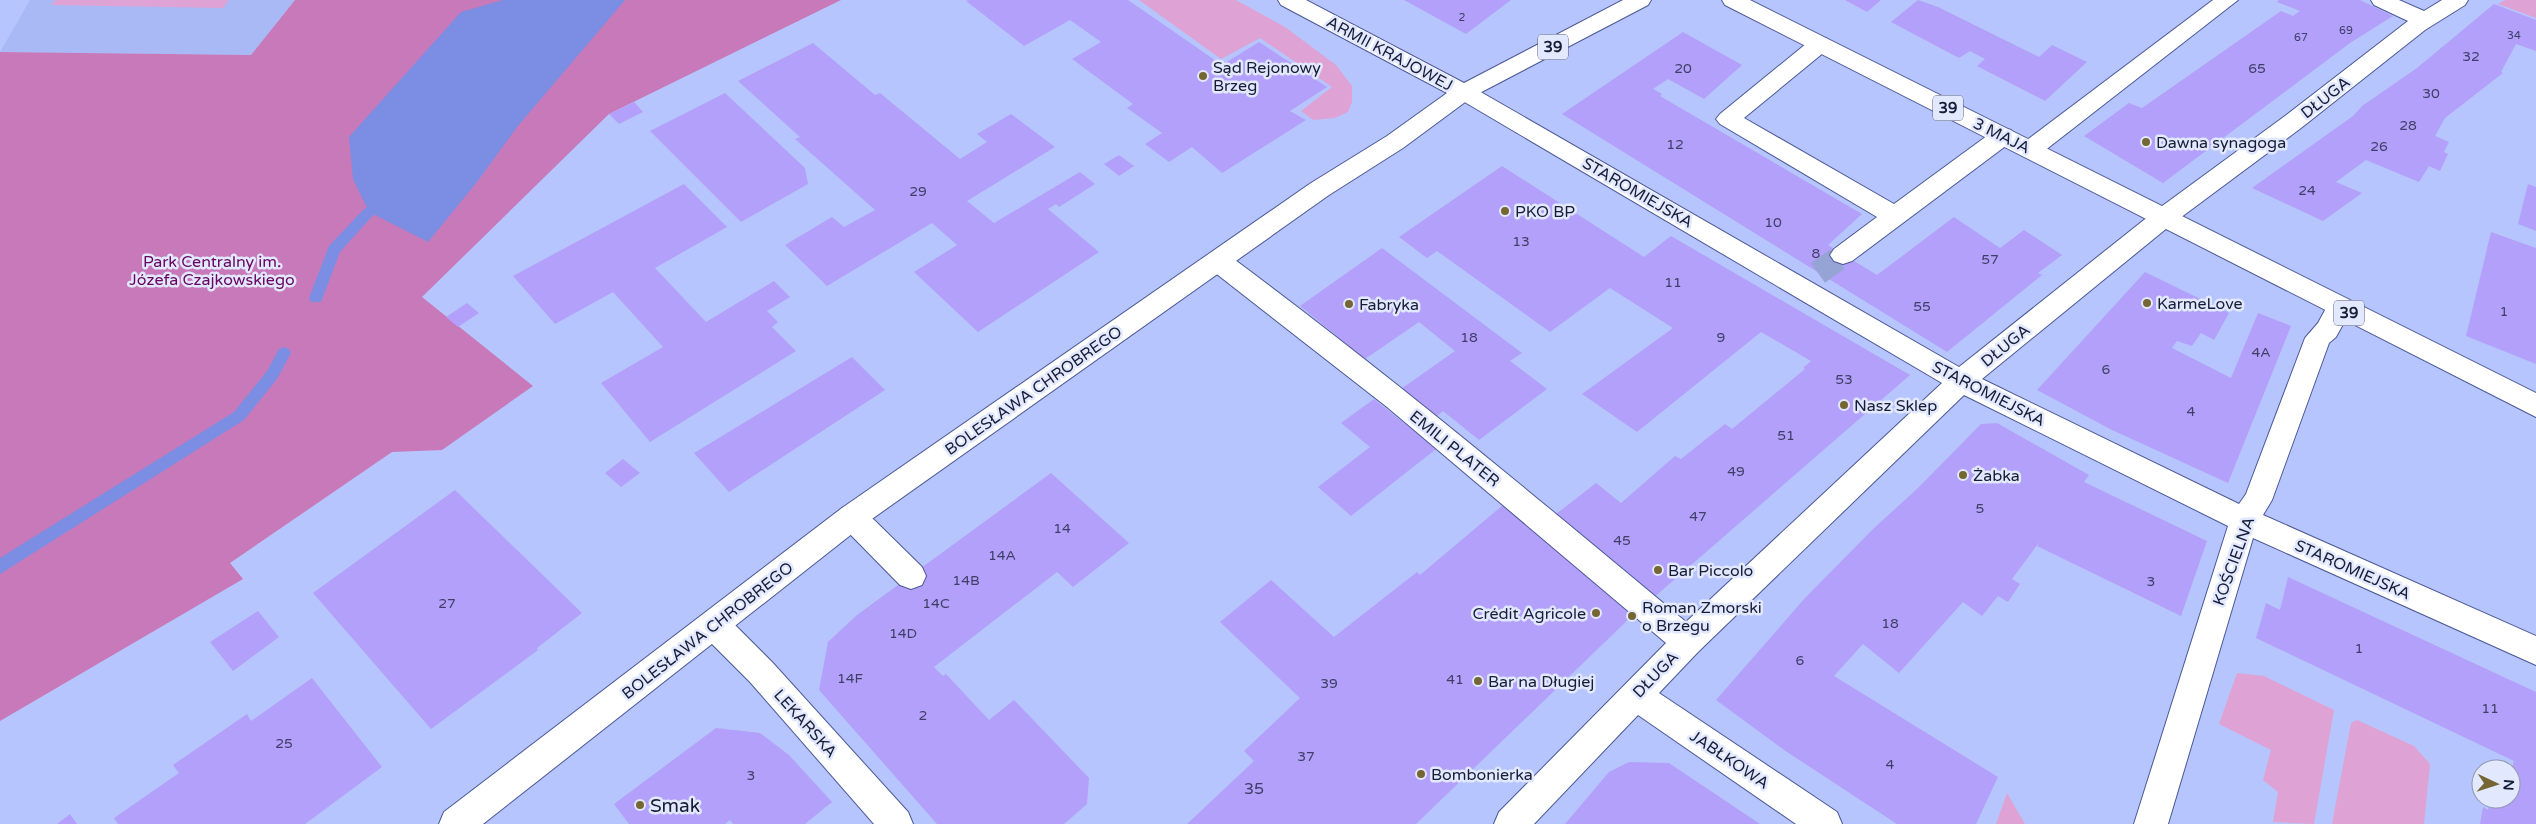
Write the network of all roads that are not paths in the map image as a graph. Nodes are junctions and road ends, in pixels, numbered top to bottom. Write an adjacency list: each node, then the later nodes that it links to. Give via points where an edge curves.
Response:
1 (1289, 0): 9 (street, ARMII KRAJOWEJ)
2 (1640, 0): 9 (street, BOLESŁAWA CHROBREGO / 39)
3 (1733, 0): 8 (street, 3 MAJA / 39)
4 (2226, 0): 11 (street)
5 (2382, 0): 7 (street)
6 (2456, 0): 7 (street, DŁUGA)
7 (2424, 20): 13 (street, DŁUGA)
8 (1820, 44): 10 (street, 3 MAJA / 39); 12 (street, via 1728,119)
9 (1464, 92): 15 (street, BOLESŁAWA CHROBREGO); 17 (street, STAROMIEJSKA, via 1809,280)
10 (2003, 136): 11 (street, 3 MAJA / 39); 12 (street)
11 (2031, 149): 13 (street, 3 MAJA / 39)
12 (1895, 216): 14 (street)
13 (2163, 218): 16 (street, 39); 17 (street, DŁUGA)
14 (1844, 255)
15 (1218, 261): 19 (street, BOLESŁAWA CHROBREGO); 23 (street, EMILI PLATER, via 1323,340 1477,465)
16 (2339, 308): 18 (street, 39); 20 (street, KOŚCIELNA, via 2328,330 2318,338 2258,500)
17 (1961, 381): 20 (street, STAROMIEJSKA); 23 (street, DŁUGA)
18 (2536, 406)
19 (852, 517): 21 (street); 22 (street, BOLESŁAWA CHROBREGO)
20 (2244, 520): 24 (street, STAROMIEJSKA); 30 (street, KOŚCIELNA)
21 (911, 576)
22 (714, 624): 26 (street, BOLESŁAWA CHROBREGO); 27 (street, LEKARSKA)
23 (1687, 642): 25 (street, DŁUGA)
24 (2536, 651)
25 (1634, 695): 28 (street, DŁUGA); 29 (street, JABŁKOWA)
26 (456, 824)
27 (896, 824)
28 (1511, 824)
29 (1825, 824)
30 (2151, 824)

